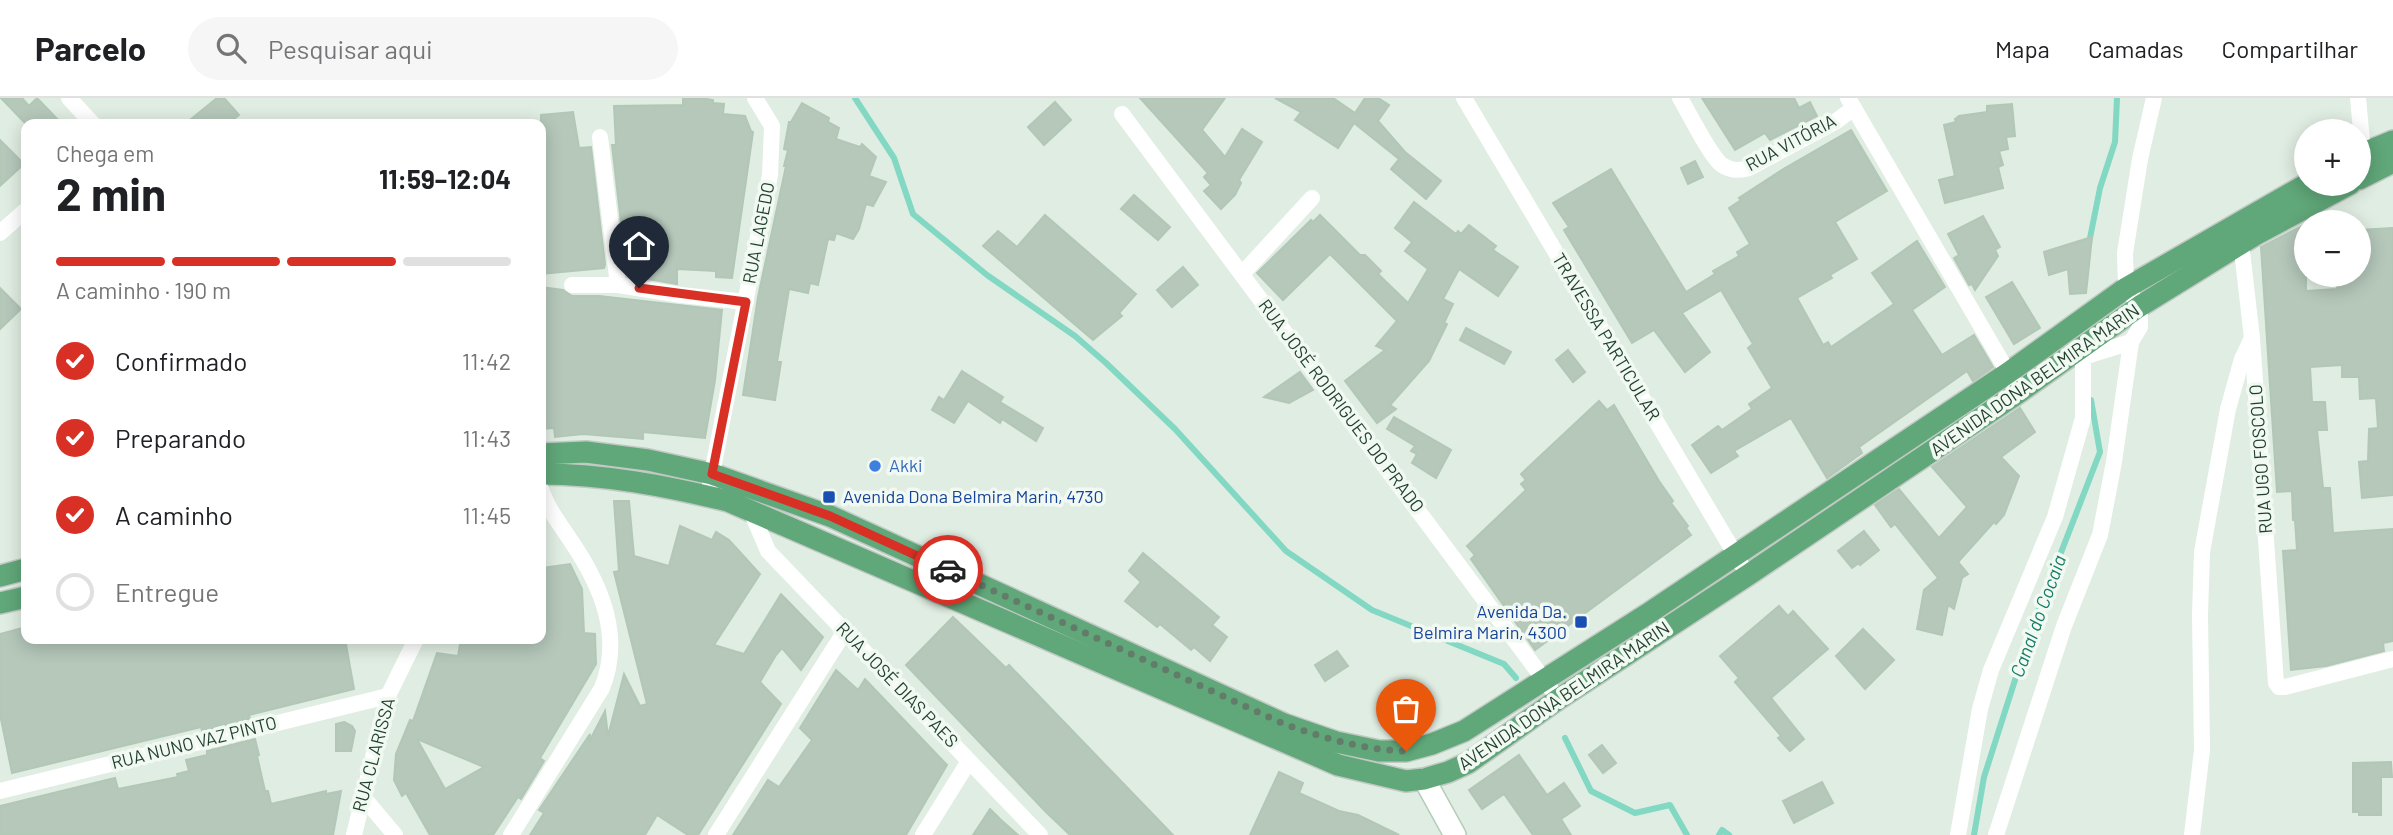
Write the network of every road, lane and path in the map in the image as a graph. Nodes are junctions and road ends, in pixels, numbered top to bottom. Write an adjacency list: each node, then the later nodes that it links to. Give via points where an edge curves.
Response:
1 (69, 98): 9 (street)
2 (755, 98): 26 (street, RUA LAGEDO, via 772,126 772,138 770,175)
3 (1464, 98): 39 (street, TRAVESSA PARTICULAR)
4 (1679, 98): 7 (street, RUA VITÓRIA, via 1719,163 1738,171 1835,121)
5 (2154, 98): 25 (street, via 2124,253)
6 (2358, 98): 10 (street)
7 (1851, 103): 31 (street)
8 (1122, 114): 22 (street, RUA JOSÉ RODRIGUES DO PRADO)
9 (88, 119)
10 (2358, 119)
11 (600, 136): 24 (street)
12 (2393, 141): 13 (main road, AVENIDA DONA BELMIRA MARIN)
13 (2371, 159)
14 (2393, 162): 15 (main road, AVENIDA DONA BELMIRA MARIN)
15 (2371, 167)
16 (2294, 194): 21 (main road, AVENIDA DONA BELMIRA MARIN)
17 (2310, 196): 21 (main road, AVENIDA DONA BELMIRA MARIN)
18 (1312, 198): 22 (street)
19 (21, 214): 20 (street)
20 (0, 233)
21 (2240, 234): 25 (main road, AVENIDA DONA BELMIRA MARIN); 27 (main road, AVENIDA DONA BELMIRA MARIN); 28 (street, RUA UGO FOSCOLO)
22 (1242, 274): 48 (street, RUA JOSÉ RODRIGUES DO PRADO)
23 (572, 285): 24 (street)
24 (618, 285): 26 (street)
25 (2126, 288): 27 (street); 30 (main road, AVENIDA DONA BELMIRA MARIN)
26 (746, 302): 35 (street, RUA LAGEDO)
27 (2140, 306): 29 (street, via 2140,327); 30 (main road, AVENIDA DONA BELMIRA MARIN)
28 (2252, 338): 47 (street, RUA UGO FOSCOLO, via 2277,685 2285,687); 66 (street, via 2228,409 2202,552 2202,750)
29 (2131, 342): 30 (street); 65 (street, via 2100,535 2064,626)
30 (2073, 348): 31 (main road, AVENIDA DONA BELMIRA MARIN); 32 (main road, AVENIDA DONA BELMIRA MARIN); 64 (street, via 2083,418 2055,517 1991,670)
31 (2008, 373): 32 (street); 39 (main road, AVENIDA DONA BELMIRA MARIN)
32 (2021, 391): 41 (main road, AVENIDA DONA BELMIRA MARIN)
33 (546, 454): 35 (main road, AVENIDA DONA BELMIRA MARIN, via 586,452)
34 (546, 474): 36 (main road, AVENIDA DONA BELMIRA MARIN, via 587,474)
35 (712, 474): 36 (street, RUA LAGEDO); 38 (main road, AVENIDA DONA BELMIRA MARIN)
36 (708, 496): 38 (main road, AVENIDA DONA BELMIRA MARIN)
37 (546, 500): 60 (street, via 590,569 602,597 610,663 602,688)
38 (762, 513): 45 (street, RUA JOSÉ DIAS PAES, via 762,541 768,551); 51 (main road, AVENIDA DONA BELMIRA MARIN, via 830,516 1284,724 1336,742 1406,751); 54 (main road, AVENIDA DONA BELMIRA MARIN, via 1338,765 1406,781)
39 (1735, 555): 41 (street, TRAVESSA PARTICULAR); 48 (main road, AVENIDA DONA BELMIRA MARIN)
40 (21, 570): 42 (main road)
41 (1748, 575): 50 (main road, AVENIDA DONA BELMIRA MARIN)
42 (0, 576)
43 (21, 598): 44 (main road)
44 (0, 603)
45 (845, 631): 52 (street, RUA JOSÉ DIAS PAES); 61 (street)
46 (414, 644): 49 (street, RUA CLARISSA)
47 (2393, 659)
48 (1546, 680): 50 (street, RUA JOSÉ RODRIGUES DO PRADO); 51 (main road, AVENIDA DONA BELMIRA MARIN)
49 (388, 696): 55 (street, RUA NUNO VAZ PINTO); 56 (street, RUA CLARISSA)
50 (1557, 700): 53 (main road, AVENIDA DONA BELMIRA MARIN, via 1468,763)
51 (1464, 731): 54 (main road, via 1432,763)
52 (969, 761): 62 (street); 63 (street, RUA JOSÉ DIAS PAES)
53 (1448, 772): 54 (main road, AVENIDA DONA BELMIRA MARIN); 57 (main road)
54 (1424, 779): 57 (main road)
55 (0, 791)
56 (363, 797): 58 (street, RUA CLARISSA); 59 (street)
57 (1451, 828)
58 (354, 835)
59 (396, 835)
60 (511, 835)
61 (716, 835)
62 (923, 835)
63 (1040, 835)
64 (1958, 835)
65 (1996, 835)
66 (2192, 835)

